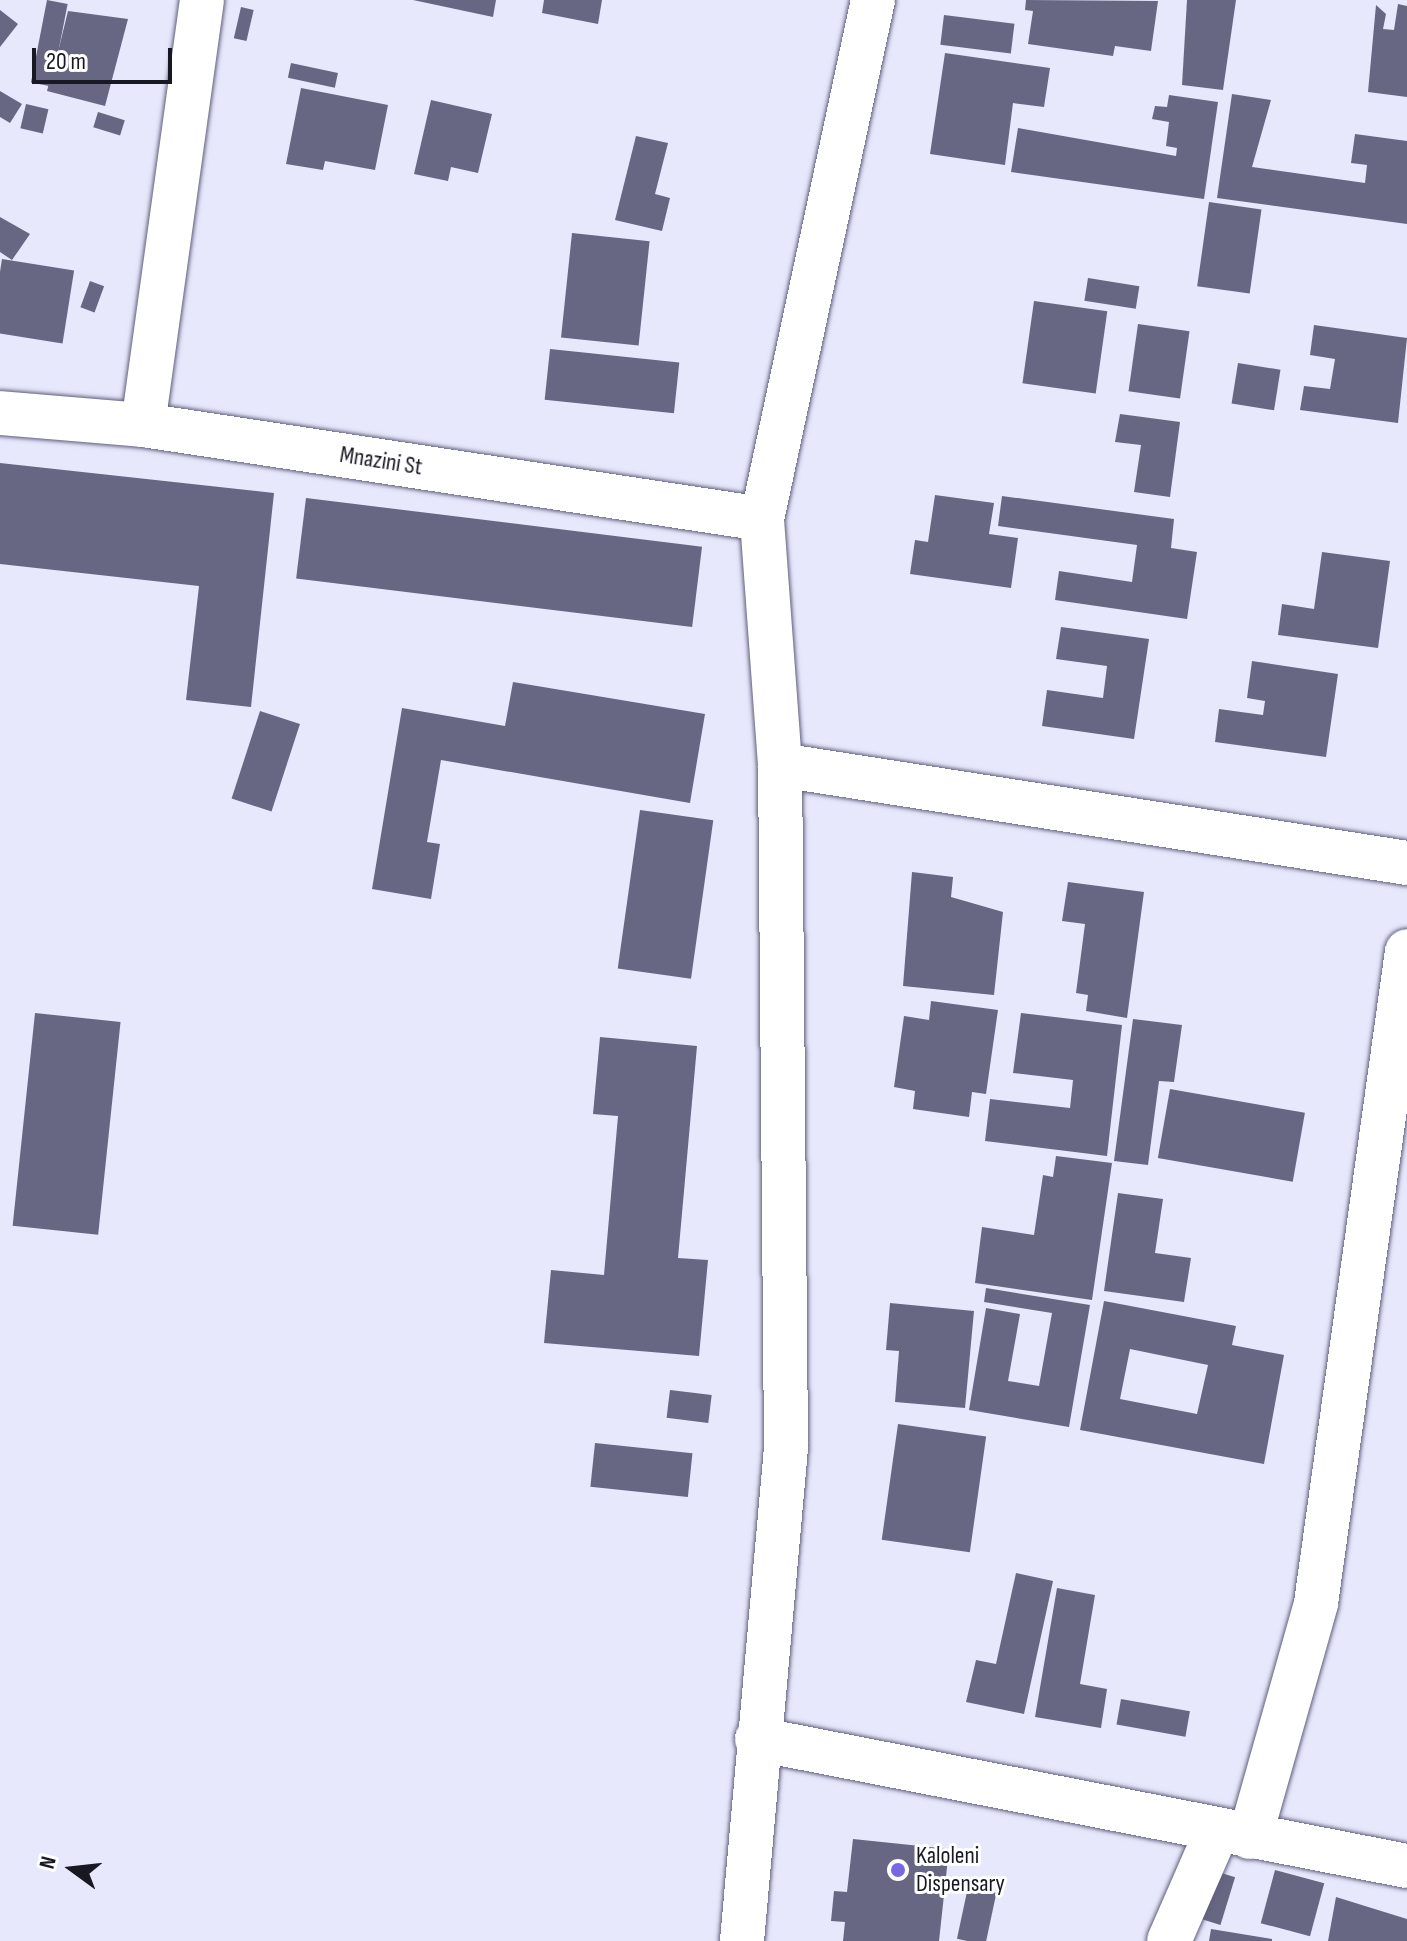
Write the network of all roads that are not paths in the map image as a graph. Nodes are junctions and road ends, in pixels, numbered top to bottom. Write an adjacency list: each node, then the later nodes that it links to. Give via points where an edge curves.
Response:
1 (202, 0): 4 (street)
2 (873, 0): 5 (street)
3 (0, 413): 4 (street, Mnazini St)
4 (143, 425): 5 (street, Mnazini St)
5 (762, 519): 6 (street)
6 (780, 765): 7 (street); 9 (street, via 786,1446)
7 (1407, 863)
8 (1407, 951): 10 (street, via 1316,1603)
9 (757, 1739): 10 (street); 12 (street)
10 (1233, 1834): 11 (street); 13 (street)
11 (1407, 1866)
12 (742, 1941)
13 (1169, 1941)

